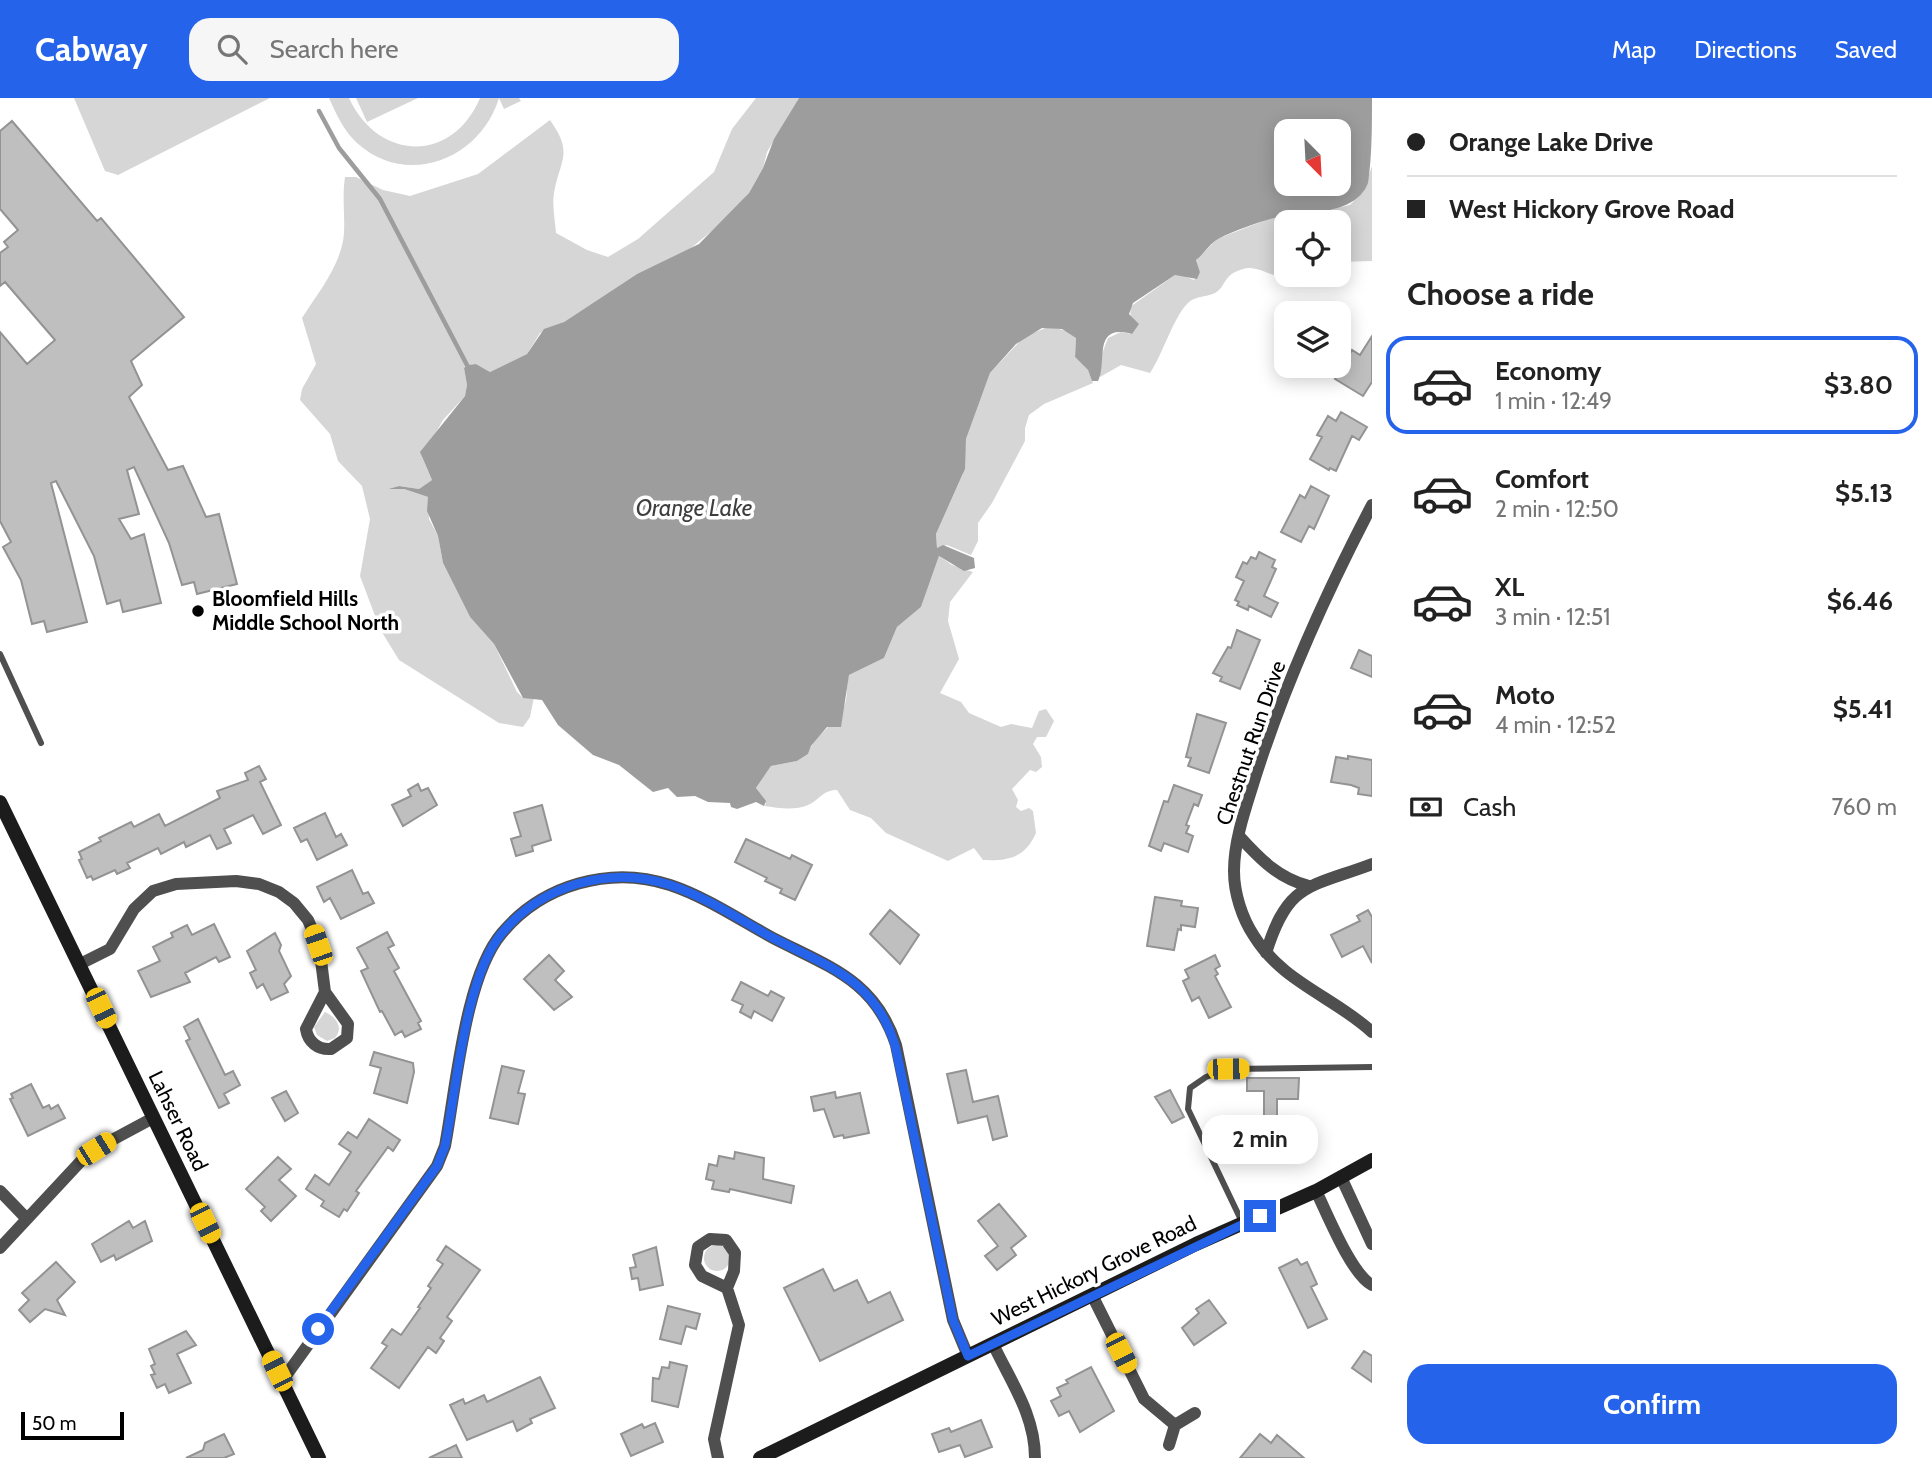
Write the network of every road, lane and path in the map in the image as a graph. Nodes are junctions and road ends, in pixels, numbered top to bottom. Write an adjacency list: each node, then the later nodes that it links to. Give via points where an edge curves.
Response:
1 (1372, 505): 5 (street, Chestnut Run Drive, via 1289,682)
2 (0, 654): 3 (lane)
3 (41, 743)
4 (0, 802): 9 (street, Lahser Road)
5 (1239, 836): 7 (street, via 1270,868); 8 (street, Chestnut Run Drive, via 1234,874 1238,896 1248,926)
6 (1372, 864): 7 (street)
7 (1309, 886): 8 (street, via 1290,900 1278,917)
8 (1266, 953): 11 (street, Chestnut Run Drive, via 1299,984)
9 (80, 964): 10 (street, via 110,949 134,909 153,891 176,884 250,882 287,897 308,920 318,945); 13 (street, Lahser Road)
10 (325, 992)
11 (1372, 1032)
12 (1372, 1066): 19 (lane, via 1228,1069 1190,1088 1188,1109)
13 (153, 1118): 18 (street, via 81,1161); 27 (street, Lahser Road)
14 (1372, 1160): 15 (street, West Hickory Grove Road)
15 (1341, 1177): 17 (street, West Hickory Grove Road); 20 (street)
16 (0, 1191): 18 (street)
17 (1316, 1191): 19 (street, West Hickory Grove Road); 22 (street, via 1348,1255)
18 (27, 1219): 21 (street)
19 (1242, 1224): 24 (street, West Hickory Grove Road)
20 (1372, 1244)
21 (0, 1248)
22 (1372, 1285)
23 (727, 1288): 32 (street, via 739,1325 714,1439)
24 (1092, 1295): 25 (street, West Hickory Grove Road); 29 (street, via 1144,1399)
25 (993, 1344): 26 (street, West Hickory Grove Road); 34 (street, via 1033,1427)
26 (968, 1356): 27 (street, via 953,1320 901,1064 877,1003 849,978 686,892 657,881 602,878 548,895 510,924 491,949 473,990 445,1146 437,1166); 33 (street, West Hickory Grove Road)
27 (282, 1381): 31 (street, Lahser Road)
28 (1195, 1413): 29 (street)
29 (1175, 1425): 30 (street)
30 (1170, 1445)
31 (319, 1458)
32 (718, 1458)
33 (760, 1458)
34 (1035, 1458)

